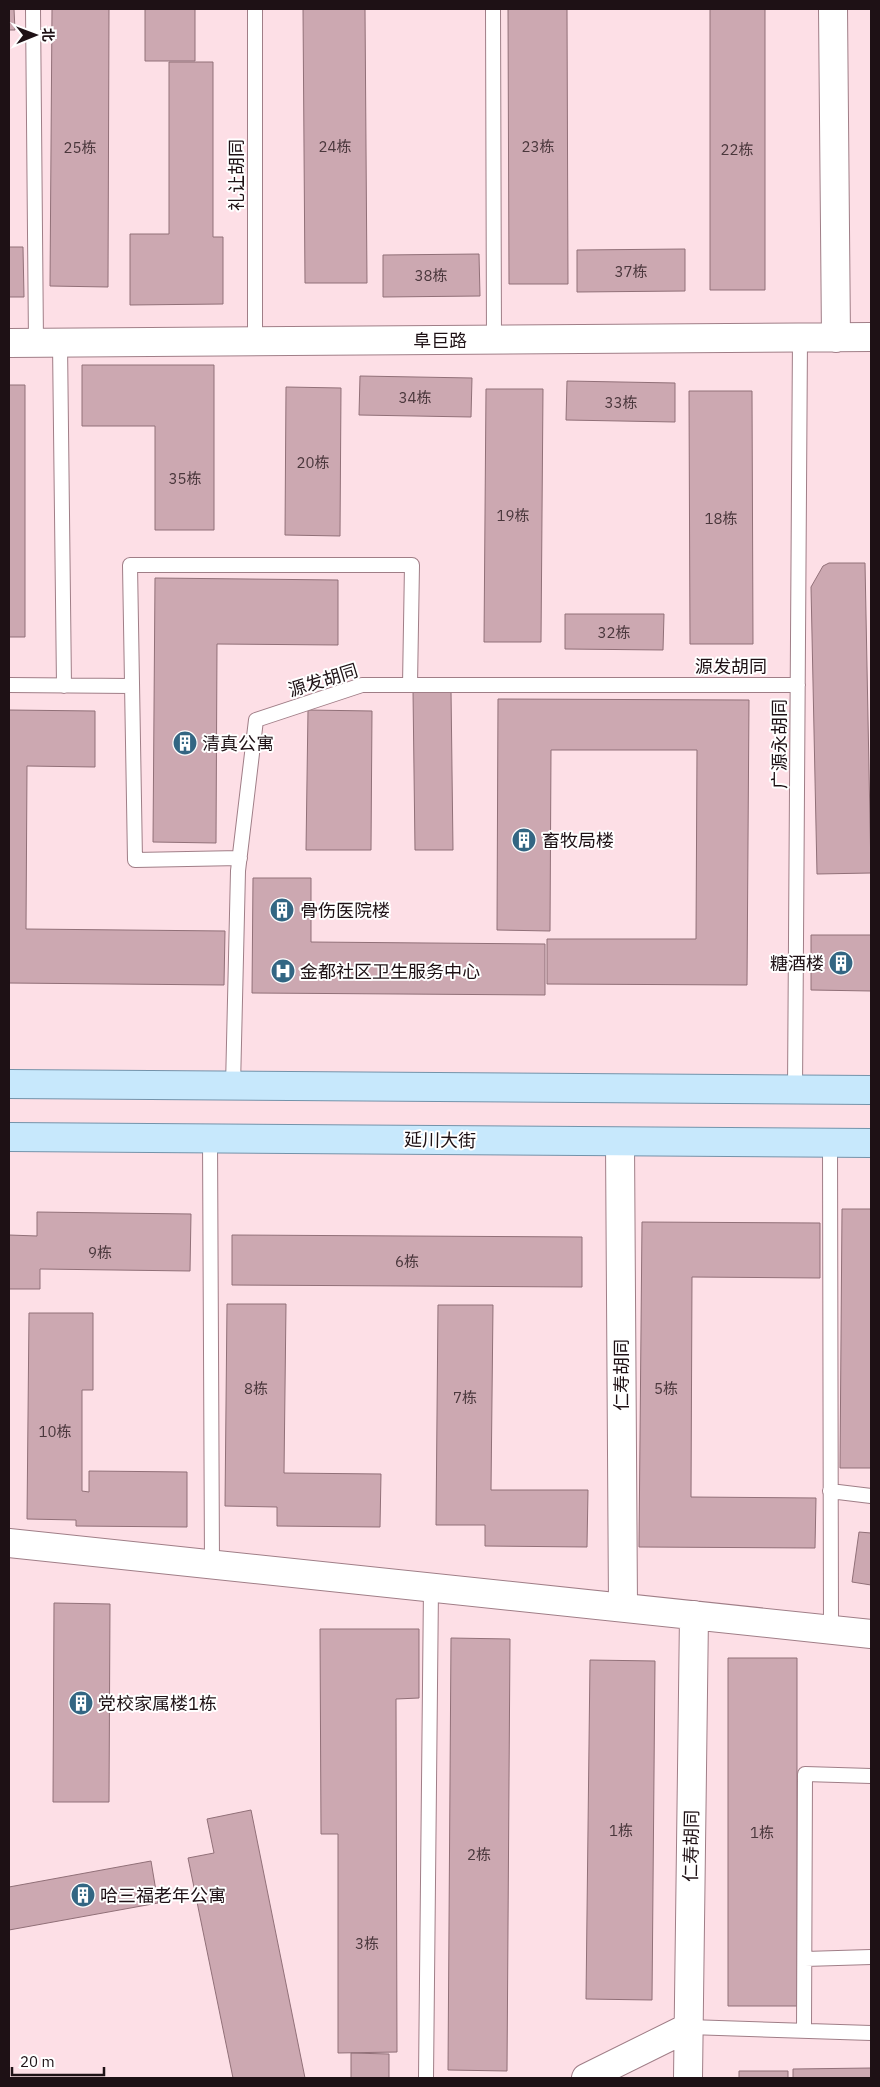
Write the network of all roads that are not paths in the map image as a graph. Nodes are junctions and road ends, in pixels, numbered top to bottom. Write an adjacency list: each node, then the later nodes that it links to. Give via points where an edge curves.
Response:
1 (33, 9): 11 (lane)
2 (255, 9): 9 (lane, 礼让胡同)
3 (493, 9): 8 (lane)
4 (832, 9): 7 (street)
5 (871, 337): 7 (street, 阜巨路)
6 (800, 338): 7 (street, 阜巨路); 8 (street, 阜巨路); 14 (lane, 广源永胡同)
7 (836, 338)
8 (494, 340): 9 (street, 阜巨路)
9 (255, 341): 11 (street, 阜巨路)
10 (9, 343): 11 (street, 阜巨路)
11 (48, 343): 15 (lane)
12 (9, 685): 15 (lane)
13 (410, 685): 14 (lane, 源发胡同); 16 (lane, via 412,565 130,565); 17 (lane, 源发胡同, via 362,685 256,720)
14 (798, 685): 20 (lane, 广源永胡同)
15 (64, 686): 16 (lane)
16 (132, 686): 17 (lane, via 135,860)
17 (240, 858): 19 (lane, 源发胡同)
18 (9, 1084): 19 (main road)
19 (233, 1086): 20 (main road)
20 (795, 1090): 21 (main road)
21 (871, 1090)
22 (9, 1137): 23 (main road, 延川大街)
23 (210, 1138): 24 (main road, 延川大街); 30 (lane)
24 (620, 1142): 25 (main road, 延川大街); 32 (street, 仁寿胡同)
25 (830, 1143): 26 (main road, 延川大街); 27 (lane)
26 (871, 1143)
27 (830, 1491): 28 (lane); 34 (lane)
28 (871, 1496)
29 (9, 1543): 30 (street)
30 (212, 1564): 31 (street)
31 (431, 1587): 32 (street); 42 (lane)
32 (623, 1607): 33 (street)
33 (694, 1615): 34 (street); 39 (street, 仁寿胡同)
34 (831, 1630): 35 (street)
35 (871, 1634)
36 (871, 1776): 38 (lane, via 805,1774)
37 (871, 1957): 38 (lane)
38 (804, 1959): 40 (lane)
39 (688, 2027): 40 (lane); 43 (street); 44 (street, 仁寿胡同)
40 (804, 2031): 41 (lane)
41 (871, 2033)
42 (426, 2078)
43 (586, 2078)
44 (688, 2078)

